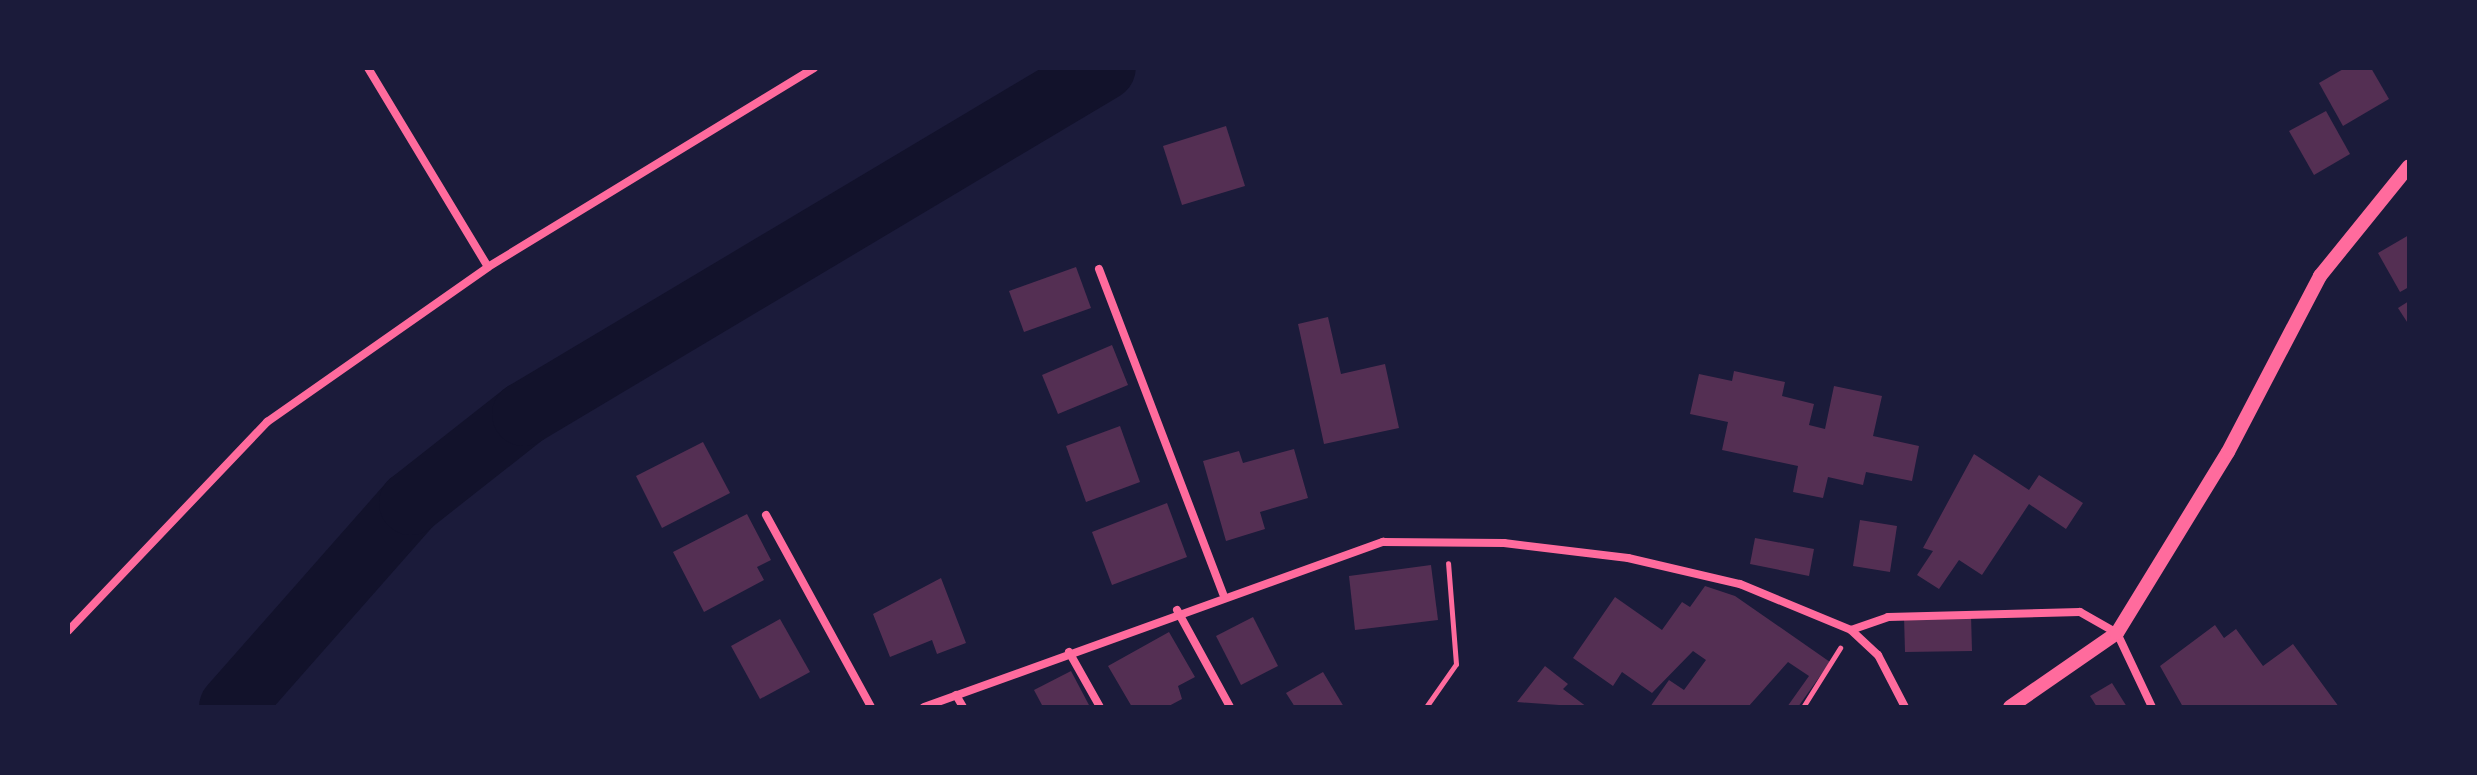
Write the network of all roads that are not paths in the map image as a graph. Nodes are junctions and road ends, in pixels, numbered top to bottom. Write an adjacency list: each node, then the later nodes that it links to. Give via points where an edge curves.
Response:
1 (368, 68): 4 (street)
2 (814, 68): 4 (street)
3 (2409, 166): 11 (street, via 2320,276 2228,452)
4 (488, 267): 10 (street, via 267,422)
5 (1099, 269): 7 (street)
6 (766, 515): 14 (street)
7 (1223, 594): 8 (street); 9 (street, via 1383,542 1447,542 1628,558 1740,584)
8 (1177, 610): 12 (street); 18 (street)
9 (1851, 630): 11 (street, via 1888,617 2080,612); 19 (street, via 1878,655)
10 (68, 631)
11 (2117, 633): 20 (street); 21 (street)
12 (1069, 652): 13 (street); 17 (street)
13 (956, 695): 15 (street); 16 (street)
14 (871, 707)
15 (924, 707)
16 (963, 707)
17 (1100, 707)
18 (1230, 707)
19 (1905, 707)
20 (2010, 707)
21 (2152, 707)

